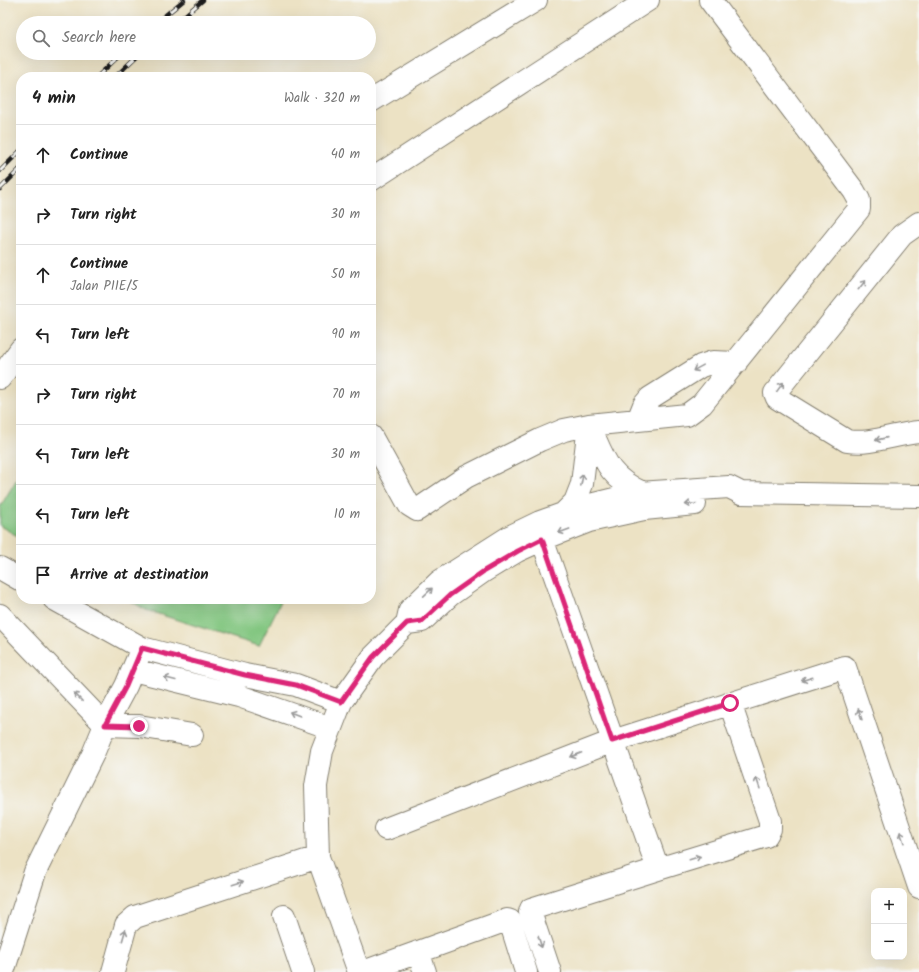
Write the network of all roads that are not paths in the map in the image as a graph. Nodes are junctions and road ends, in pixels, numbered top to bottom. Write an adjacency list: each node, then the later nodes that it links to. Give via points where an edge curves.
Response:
1 (536, 0): 4 (street)
2 (648, 0): 5 (street)
3 (710, 0): 8 (street, via 859,200 859,208)
4 (376, 98)
5 (376, 177)
6 (919, 223): 12 (street, one-way to 6, via 902,433 859,443 847,441 777,398 775,393 902,235)
7 (16, 356): 9 (street)
8 (736, 363): 10 (street, via 702,404 687,415); 10 (street, one-way to 10, via 713,362 701,366 650,398)
9 (0, 378)
10 (638, 420): 11 (street)
11 (589, 425): 13 (street, via 564,430 520,449 466,477 417,510 409,505); 14 (street, via 615,476); 17 (street, one-way to 11, via 575,502 582,484)
12 (919, 432)
13 (376, 445)
14 (643, 493): 15 (street, via 729,487); 17 (street, via 582,506)
15 (741, 493): 16 (street); 18 (street, one-way to 18, via 731,501 644,509 589,521)
16 (919, 496)
17 (564, 513): 23 (street, one-way to 17, via 410,610 446,577 509,537)
18 (542, 539): 23 (street, via 484,571 450,595 422,621); 31 (street)
19 (0, 568): 20 (street)
20 (16, 577)
21 (63, 604): 24 (street)
22 (0, 615): 28 (street, one-way to 22)
23 (407, 623): 26 (street, via 373,657)
24 (142, 648): 25 (street); 26 (street, via 245,675 296,685)
25 (132, 670): 28 (street); 29 (street, one-way to 25, via 238,696)
26 (341, 702): 29 (street)
27 (730, 703): 31 (street); 34 (street, one-way to 27, via 766,836 770,829 770,821); 35 (street, one-way to 27, via 844,667)
28 (105, 725): 30 (street, via 139,726); 38 (street, via 35,872)
29 (331, 728): 33 (street, via 322,751 316,786)
30 (192, 735)
31 (612, 741): 32 (street, one-way to 32); 34 (street)
32 (386, 829)
33 (318, 857): 39 (street, one-way to 33, via 126,926 135,917); 41 (street)
34 (658, 869): 44 (street, one-way to 44, via 531,909)
35 (919, 887)
36 (284, 916): 40 (street)
37 (422, 962): 42 (street); 43 (street, via 504,921 510,921)
38 (3, 972)
39 (112, 972)
40 (302, 972)
41 (360, 972)
42 (363, 972)
43 (526, 972)
44 (550, 972)

